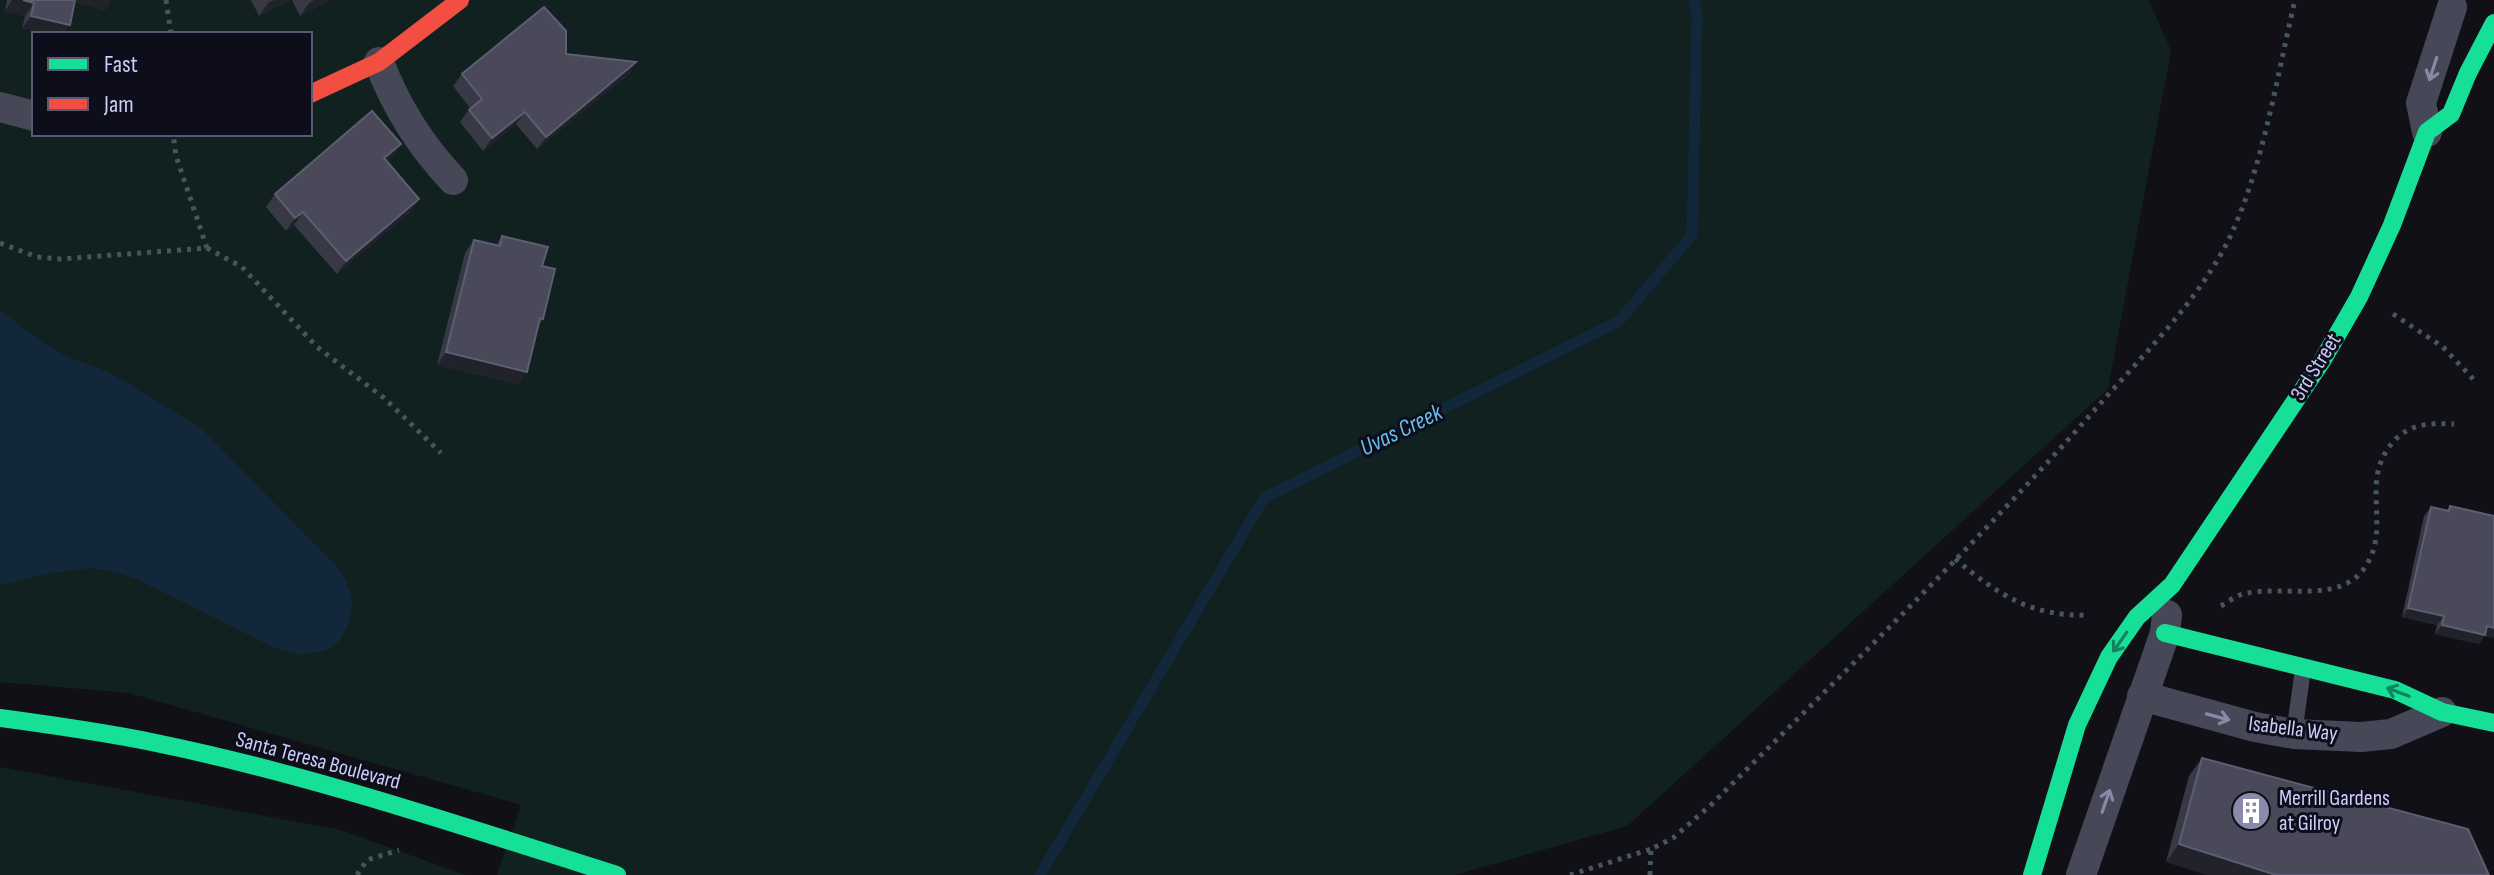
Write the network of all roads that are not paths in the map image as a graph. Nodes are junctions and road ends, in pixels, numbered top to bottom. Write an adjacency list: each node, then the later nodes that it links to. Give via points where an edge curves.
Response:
1 (460, 0): 4 (street)
2 (2449, 4): 3 (street, via 2472,19); 8 (street, 3rd Street, one-way to 8, via 2421,103)
3 (2494, 23): 8 (street, 3rd Street, via 2451,114)
4 (379, 62): 5 (street); 9 (street, via 409,124)
5 (312, 93)
6 (0, 107): 7 (street)
7 (32, 115)
8 (2427, 132): 10 (street, 3rd Street, via 2359,297)
9 (453, 180)
10 (2172, 585): 11 (street, 3rd Street); 19 (street, 3rd Street, one-way to 19, via 2137,617 2109,657 2077,725)
11 (2165, 633): 12 (street); 13 (street, 3rd Street)
12 (2303, 667): 14 (street, one-way to 12, via 2395,690); 17 (lane)
13 (2142, 696): 17 (street, Isabella Way, one-way to 17); 20 (street, 3rd Street, one-way to 13)
14 (2442, 712): 16 (street); 17 (street, Isabella Way, via 2391,734)
15 (0, 718): 18 (street, Santa Teresa Boulevard, via 72,726 229,761)
16 (2494, 723)
17 (2294, 734)
18 (617, 875)
19 (2032, 875)
20 (2081, 875)

